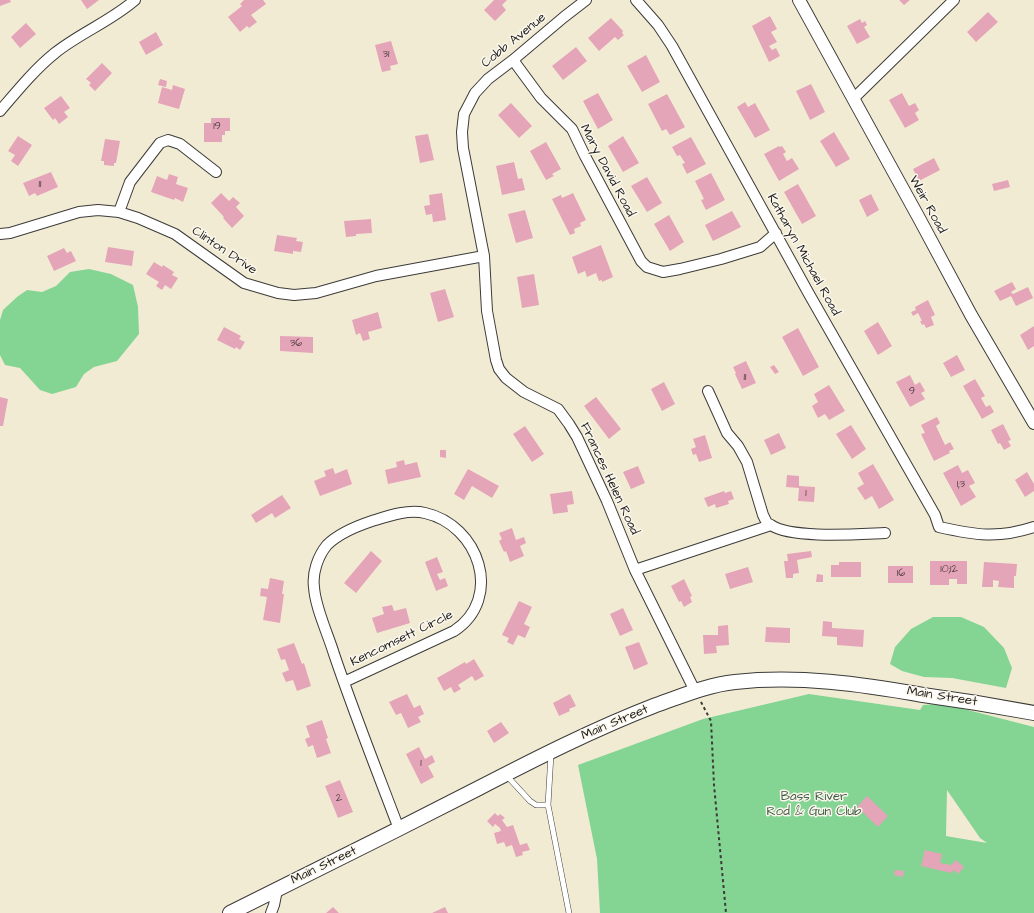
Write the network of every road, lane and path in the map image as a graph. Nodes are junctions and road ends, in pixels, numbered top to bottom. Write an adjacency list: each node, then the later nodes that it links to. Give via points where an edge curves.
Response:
1 (135, 0): 9 (street, via 55,53)
2 (586, 0): 6 (street, Cobb Avenue)
3 (636, 0): 12 (street, Katharyn Michael Road, via 672,46)
4 (799, 0): 8 (street, Weir Road)
5 (954, 0): 8 (street)
6 (513, 60): 7 (street, Cobb Avenue); 12 (street, Mary David Road, via 541,98 572,129 641,262 646,267 663,272 721,259 760,247)
7 (479, 89): 14 (street, Frances Helen Road, via 464,114 462,138)
8 (853, 99): 16 (street, Weir Road, via 971,315)
9 (0, 111)
10 (216, 172): 11 (street, via 180,144 168,140 160,143 130,182)
11 (119, 212): 13 (street, Clinton Drive, via 79,212); 14 (street, Clinton Drive, via 175,234 244,283 294,295 316,292 376,276)
12 (776, 233): 18 (street, Katharyn Michael Road, via 935,514 939,527 981,535 1001,535)
13 (0, 234)
14 (484, 256): 20 (street, Frances Helen Road, via 487,311 499,369 524,392 558,410 569,424 607,501)
15 (708, 391): 17 (street, via 727,434 747,462 763,515)
16 (1034, 423)
17 (771, 525): 19 (street, via 791,532); 20 (street)
18 (1034, 527)
19 (885, 534)
20 (635, 570): 22 (street, Frances Helen Road)
21 (344, 682): 21 (street, Kencomsett Circle, via 454,631 462,626 473,612 478,603 481,583 478,564 467,541 449,523 424,513 398,514 354,528 334,539 322,552 315,571 315,594); 27 (street, Kencomsett Circle)
22 (695, 691): 23 (main road, Main Street, via 732,682 794,679 830,681); 24 (main road, Main Street, via 614,721); 32 (path, via 711,721)
23 (1034, 713)
24 (552, 751): 25 (main road, Main Street); 26 (lane)
25 (506, 774): 26 (lane, via 530,801 536,805); 27 (main road, Main Street)
26 (548, 805): 31 (lane)
27 (399, 830): 28 (main road, Main Street)
28 (277, 890): 29 (main road, Main Street); 30 (street)
29 (230, 913)
30 (270, 913)
31 (568, 913)
32 (726, 913)

